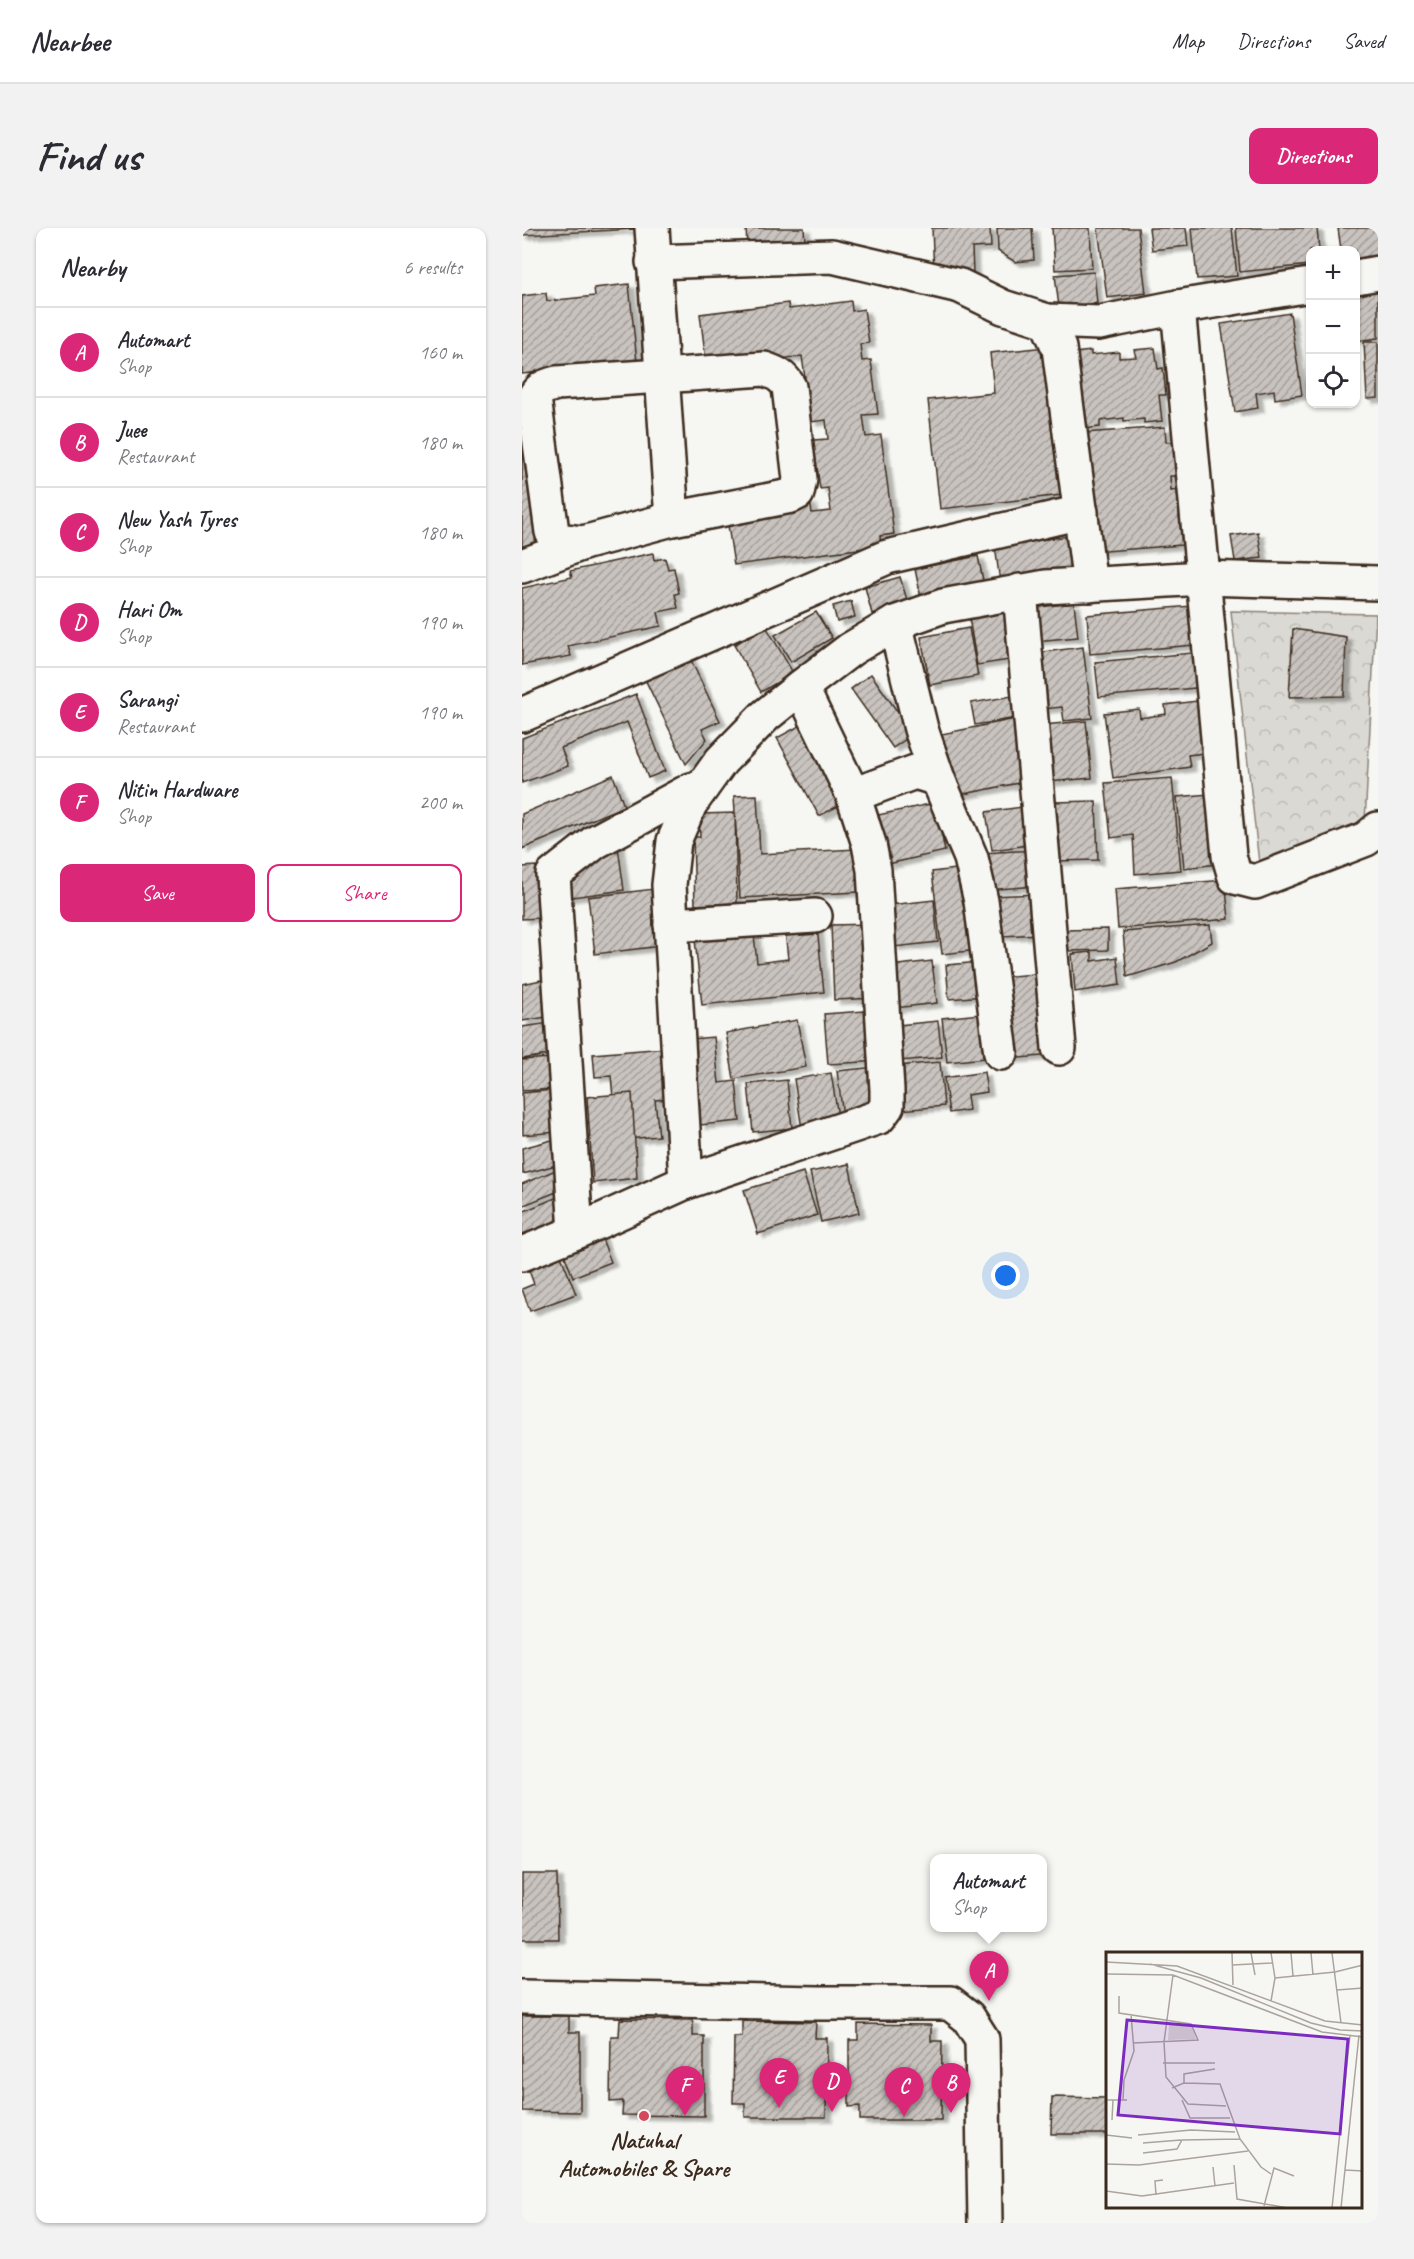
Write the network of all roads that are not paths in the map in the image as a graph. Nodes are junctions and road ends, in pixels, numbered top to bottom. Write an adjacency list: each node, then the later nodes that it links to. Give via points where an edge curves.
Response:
1 (652, 228): 2 (street)
2 (653, 262): 7 (street, via 832,256 960,286 1003,307); 8 (street)
3 (1378, 273): 4 (street)
4 (1360, 276)
5 (1306, 286): 6 (street)
6 (1178, 307): 7 (street, via 1099,323); 13 (street)
7 (1047, 321): 9 (street, via 1059,348)
8 (662, 375): 10 (street); 10 (street, via 764,369 778,374 789,387 800,478 797,493 792,496); 11 (street, via 557,383 537,391 534,398 552,532 559,540)
9 (1081, 512): 15 (street); 19 (street, via 887,557)
10 (672, 519): 11 (street)
11 (583, 543): 12 (street)
12 (522, 566)
13 (1203, 578): 14 (street); 15 (street); 23 (street, via 1229,856 1235,877 1255,882 1366,839)
14 (1378, 583)
15 (1090, 585): 16 (street)
16 (1020, 591): 17 (street, via 943,606); 26 (street)
17 (895, 623): 18 (street, via 851,649); 20 (street, via 921,729)
18 (801, 687): 21 (street, via 765,716 721,761); 22 (street)
19 (522, 715)
20 (938, 779): 22 (street, via 915,772); 27 (street, via 971,858 981,901)
21 (702, 787): 25 (street, via 674,841 669,885); 29 (street, via 595,842 553,875)
22 (853, 795): 28 (street, via 874,870 887,1106 879,1117)
23 (1378, 829)
24 (815, 916): 25 (street)
25 (671, 925): 28 (street)
26 (1059, 1048)
27 (1001, 1053)
28 (686, 1182): 29 (street)
29 (576, 1232): 30 (street)
30 (522, 1254)
31 (522, 1997): 32 (street, via 950,2002 968,2017 982,2039)
32 (985, 2223)

